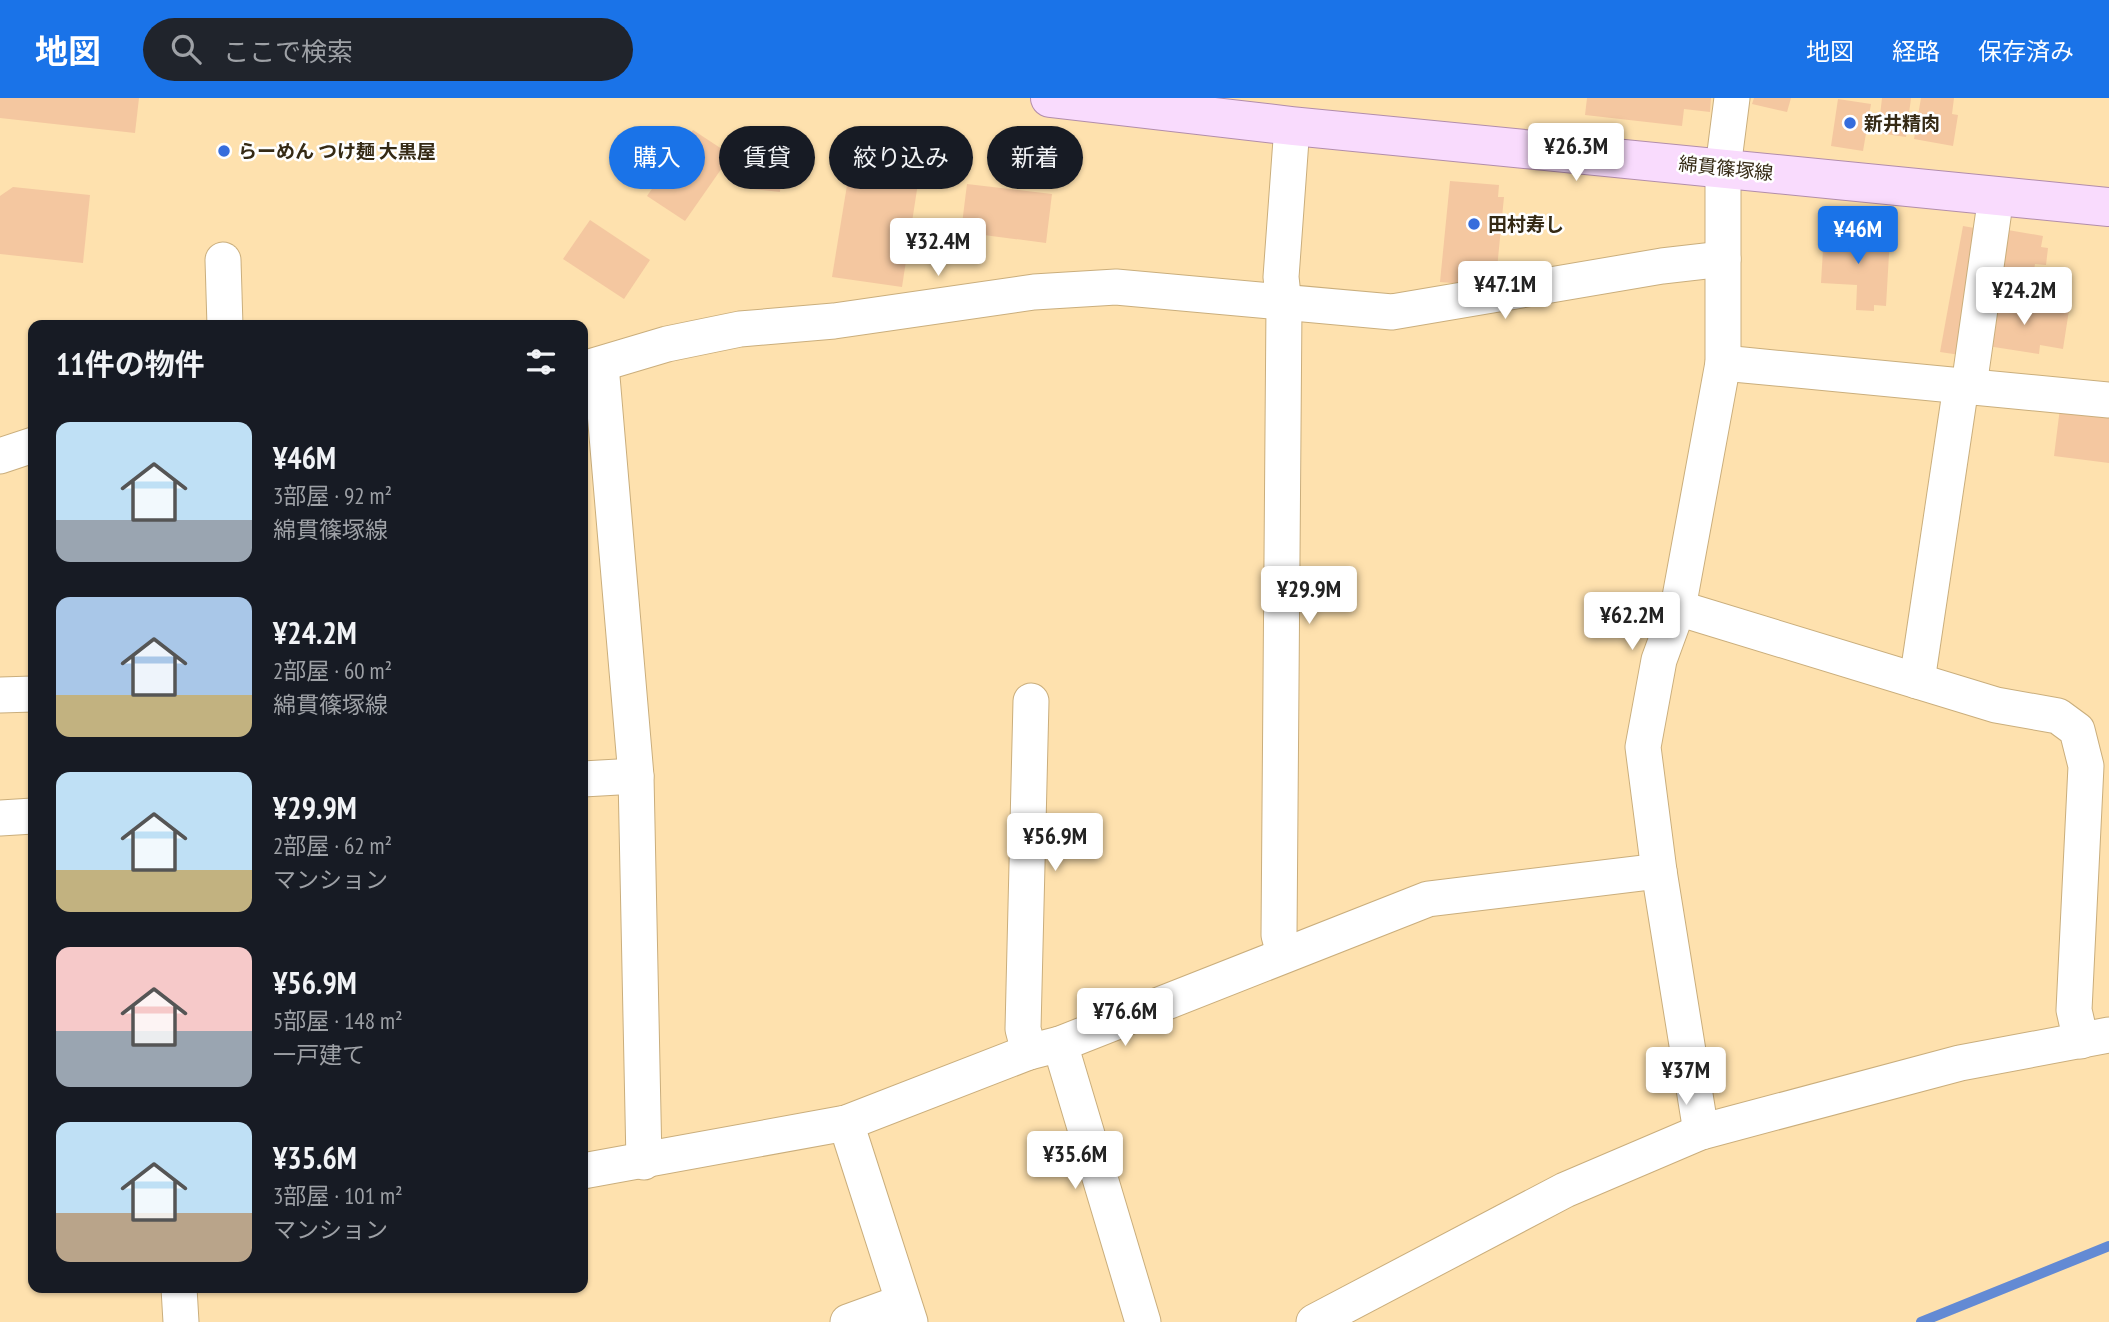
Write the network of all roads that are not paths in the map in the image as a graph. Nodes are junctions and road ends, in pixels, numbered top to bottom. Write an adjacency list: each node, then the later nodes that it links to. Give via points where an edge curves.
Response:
1 (1050, 98): 3 (main road, 綿貫篠塚線)
2 (1732, 98): 5 (street)
3 (1114, 102): 4 (main road, 綿貫篠塚線)
4 (1292, 126): 5 (main road, 綿貫篠塚線); 10 (street, via 1281,277)
5 (1723, 168): 6 (main road, 綿貫篠塚線); 8 (street)
6 (1996, 196): 7 (main road, 綿貫篠塚線); 14 (street)
7 (2109, 207)
8 (1723, 259): 10 (street, via 1392,312); 12 (street)
9 (223, 260): 11 (street)
10 (1284, 304): 13 (street, via 1129,288 1065,289 834,321 740,329 667,344); 28 (street, via 1279,935)
11 (225, 320)
12 (1723, 363): 14 (street); 18 (street)
13 (592, 367): 23 (street)
14 (1965, 386): 15 (street); 19 (street)
15 (2109, 400)
16 (28, 447): 17 (street)
17 (0, 456)
18 (1678, 608): 19 (street); 27 (street, via 1659,660 1643,747)
19 (1917, 681): 29 (street, via 1996,705 2058,716 2077,730 2086,766 2074,1010)
20 (28, 694): 21 (street)
21 (0, 695)
22 (1031, 701): 30 (street, via 1023,1029)
23 (636, 776): 24 (street); 33 (street)
24 (588, 779)
25 (28, 816): 26 (street)
26 (0, 818)
27 (1659, 871): 28 (street, via 1428,899); 32 (street)
28 (1284, 954): 30 (street)
29 (2095, 1038): 32 (street, via 1960,1063)
30 (1045, 1048): 31 (street); 40 (street)
31 (846, 1124): 33 (street); 36 (street)
32 (1701, 1132): 37 (street, via 1565,1190)
33 (644, 1162): 34 (street)
34 (588, 1170)
35 (179, 1293): 38 (street)
36 (906, 1312): 39 (street)
37 (1321, 1320)
38 (181, 1322)
39 (848, 1322)
40 (1143, 1322)

